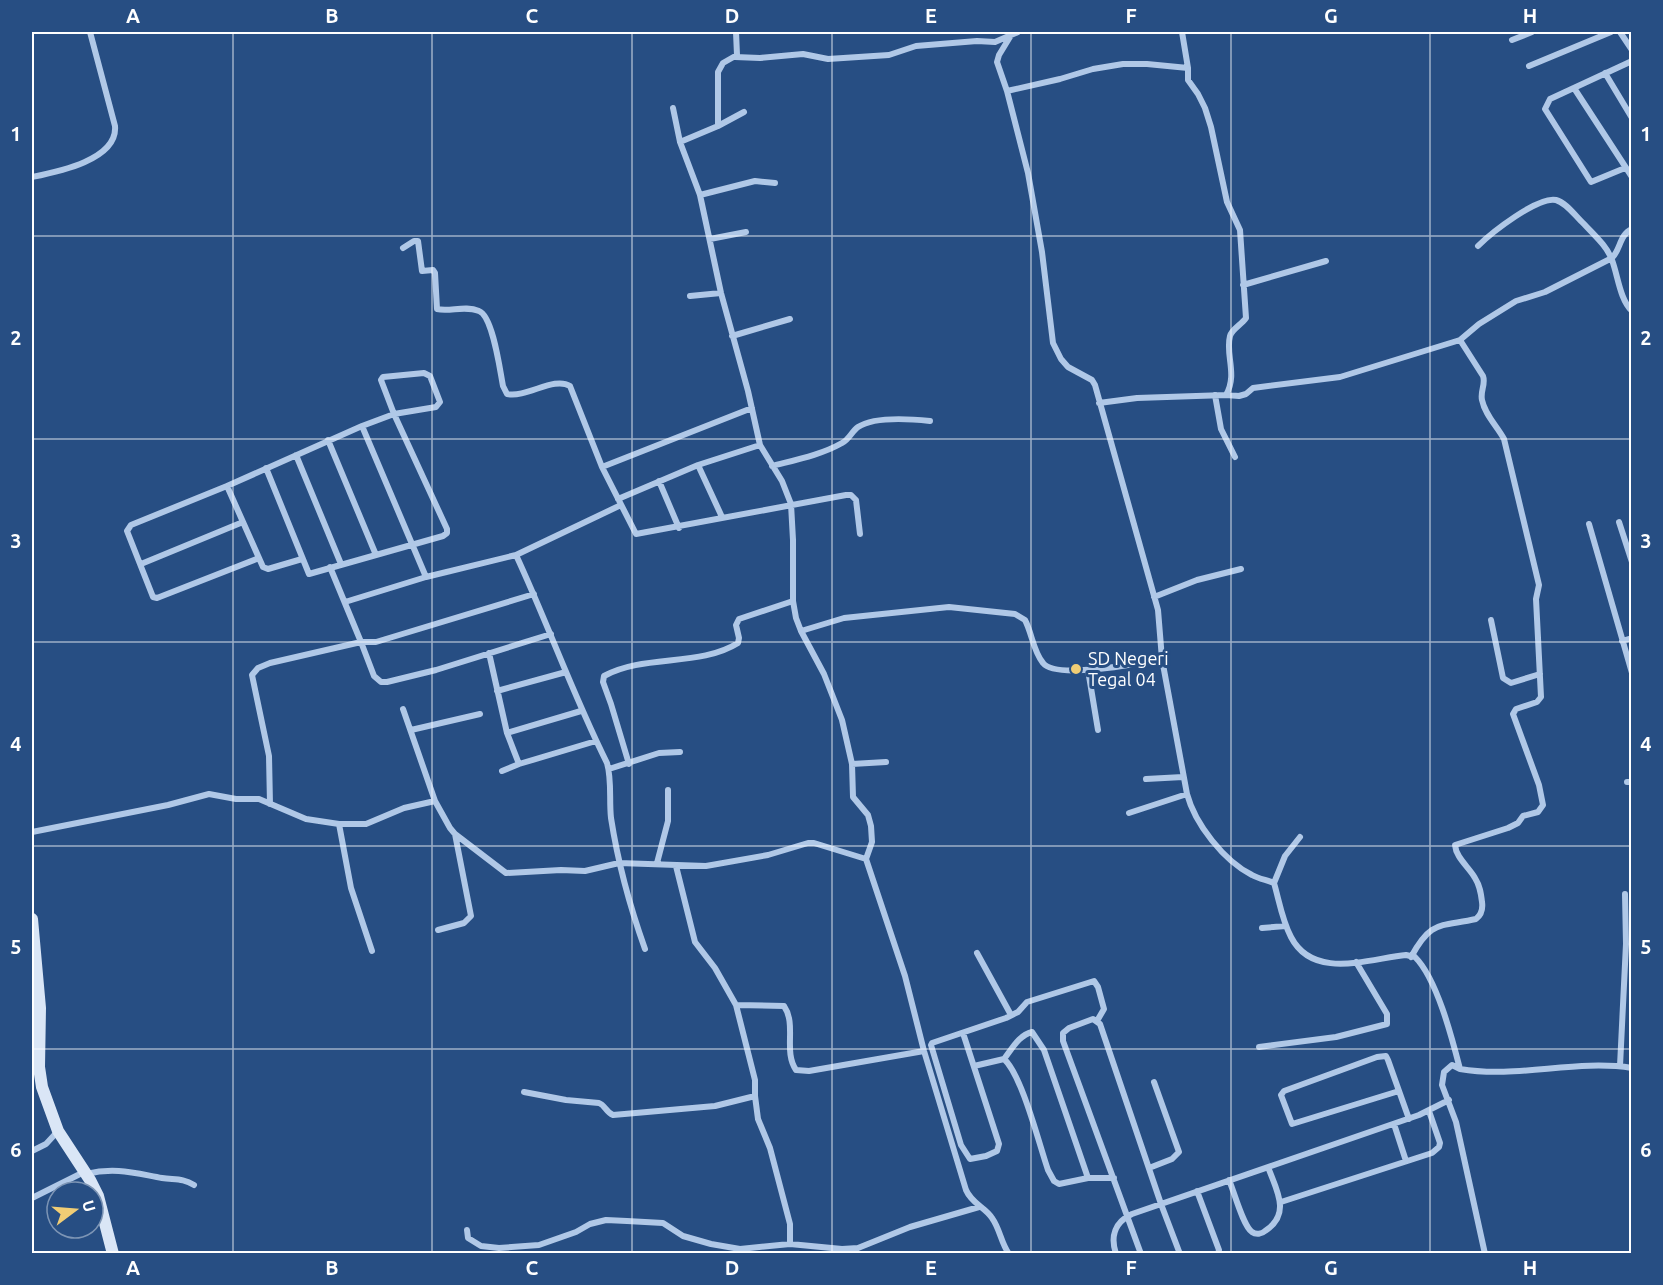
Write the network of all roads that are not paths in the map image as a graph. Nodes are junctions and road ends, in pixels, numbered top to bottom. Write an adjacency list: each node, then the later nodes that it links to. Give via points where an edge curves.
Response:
1 (90, 32): 23 (street, via 115,126 114,136 104,152 62,171)
2 (736, 32): 10 (street)
3 (1015, 32): 10 (street, via 995,42 915,46 889,55 828,59 802,54); 16 (street, via 997,59)
4 (1182, 32): 13 (street)
5 (1532, 32): 8 (street)
6 (1611, 32): 12 (street)
7 (1620, 32): 9 (street)
8 (1512, 40)
9 (1632, 50)
10 (735, 57): 20 (street, via 723,63 718,72)
11 (1632, 61): 14 (street)
12 (1529, 66)
13 (1188, 68): 16 (street, via 1114,65); 34 (street, via 1188,80 1211,127 1227,202 1240,230)
14 (1605, 74): 15 (street); 19 (street)
15 (1574, 88): 22 (street); 22 (street, via 1550,99 1545,109 1591,182)
16 (1007, 91): 43 (street, via 1036,213 1053,343 1068,367 1092,380)
17 (673, 108): 21 (street)
18 (744, 111): 20 (street)
19 (1632, 118)
20 (718, 126): 21 (street)
21 (680, 142): 26 (street)
22 (1625, 168): 24 (street)
23 (32, 177)
24 (1632, 177)
25 (775, 183): 26 (street, via 755,181)
26 (700, 195): 29 (street)
27 (1632, 229): 32 (street, via 1623,235)
28 (746, 232): 29 (street)
29 (710, 239): 35 (street)
30 (1478, 246): 32 (street, via 1511,219 1547,200 1557,200)
31 (403, 248): 54 (street, via 418,241 422,271 435,273 437,309 462,307 486,315 507,394 560,383 570,386)
32 (1612, 258): 37 (street); 40 (street, via 1545,292 1515,301)
33 (1326, 261): 34 (street)
34 (1243, 285): 42 (street, via 1246,318 1231,333 1232,366)
35 (721, 293): 36 (street); 39 (street)
36 (690, 296)
37 (1632, 311)
38 (790, 319): 39 (street)
39 (732, 336): 44 (street)
40 (1460, 340): 42 (street, via 1340,377 1253,388 1239,396); 92 (street, via 1483,376 1482,401 1504,439 1539,585 1536,599)
41 (1215, 395): 42 (street); 43 (street, via 1137,398); 51 (street, via 1221,429)
42 (1226, 395)
43 (1099, 404): 78 (street)
44 (752, 408): 49 (street); 54 (street)
45 (394, 414): 45 (street, via 440,405 427,373 381,378); 47 (street); 66 (street, via 447,529 444,536)
46 (930, 421): 53 (street, via 906,418 868,423 856,428 844,442)
47 (362, 426): 48 (street); 66 (street)
48 (328, 440): 50 (street); 67 (street)
49 (760, 445): 52 (street); 53 (street)
50 (296, 455): 55 (street); 73 (street)
51 (1235, 457)
52 (698, 465): 56 (street); 60 (street)
53 (772, 466): 59 (street)
54 (602, 467): 58 (street)
55 (266, 468): 57 (street); 70 (street)
56 (659, 481): 58 (street); 64 (street)
57 (227, 486): 61 (street); 72 (street, via 131,525 127,531)
58 (619, 502): 64 (street, via 636,534); 68 (street)
59 (791, 504): 60 (street); 65 (street, via 851,495 856,500); 79 (street)
60 (722, 517): 64 (street)
61 (243, 522): 69 (street); 72 (street)
62 (1619, 522): 71 (street)
63 (1589, 524): 85 (street)
64 (679, 528)
65 (860, 534)
66 (414, 544): 67 (street); 76 (street)
67 (376, 555): 73 (street)
68 (516, 555): 76 (street); 77 (street)
69 (259, 558): 70 (street, via 268,569); 72 (street, via 157,598 153,597)
70 (302, 559): 74 (street, via 309,574)
71 (1632, 562)
72 (141, 564)
73 (340, 564): 74 (street)
74 (330, 567): 80 (street)
75 (1241, 569): 78 (street, via 1197,580)
76 (426, 577): 80 (street)
77 (534, 594): 83 (street); 86 (street, via 376,642)
78 (1154, 597): 88 (street)
79 (793, 601): 82 (street); 104 (street, via 739,619 736,625 740,638 733,646 605,675 603,682)
80 (345, 602): 86 (street)
81 (1491, 620): 92 (street, via 1503,678 1511,683)
82 (801, 631): 89 (street, via 844,618 936,608 1015,614 1025,620 1044,665 1060,670); 105 (street, via 836,702)
83 (551, 634): 87 (street); 90 (street)
84 (1632, 638): 85 (street)
85 (1622, 640): 91 (street)
86 (361, 642): 87 (street, via 374,676 381,682); 113 (street, via 270,663 254,671 269,756)
87 (489, 653): 93 (street)
88 (1162, 659): 89 (street); 108 (street)
89 (1088, 670): 98 (street)
90 (566, 672): 93 (street); 95 (street)
91 (1632, 673)
92 (1540, 674): 132 (street, via 1540,700 1516,709 1513,714 1543,805 1538,812 1523,816 1518,824 1455,845 1481,891 1480,916 1427,932)
93 (497, 691): 99 (street)
94 (403, 709): 97 (street)
95 (581, 711): 99 (street); 100 (street)
96 (480, 714): 97 (street)
97 (411, 730): 112 (street)
98 (1098, 730)
99 (507, 733): 103 (street)
100 (596, 741): 103 (street); 106 (street)
101 (680, 752): 104 (street, via 659,753)
102 (886, 762): 105 (street)
103 (519, 764): 107 (street)
104 (629, 764): 106 (street)
105 (852, 764): 119 (street, via 853,797 868,815 871,826 873,842)
106 (609, 770): 120 (street, via 610,811)
107 (502, 771)
108 (1183, 777): 109 (street); 111 (street)
109 (1146, 778)
110 (668, 790): 121 (street, via 668,821)
111 (1187, 794): 114 (street); 123 (street, via 1197,820 1225,853 1245,871)
112 (435, 801): 115 (street, via 404,808 366,824); 117 (street)
113 (270, 804): 115 (street, via 306,819); 116 (street, via 251,798 203,795)
114 (1129, 813)
115 (339, 824): 130 (street, via 351,888)
116 (32, 832)
117 (455, 834): 120 (street, via 506,873 585,871); 128 (street, via 471,916 464,923)
118 (1300, 837): 123 (street, via 1284,856)
119 (866, 859): 122 (street, via 808,843 729,863); 139 (street, via 905,976)
120 (620, 863): 121 (street); 129 (street)
121 (657, 863): 122 (street)
122 (675, 866): 134 (street, via 695,942)
123 (1274, 883): 126 (street)
124 (1625, 894): 142 (street)
125 (32, 919): 153 (street, via 40,1008 39,1067 44,1095)
126 (1286, 926): 127 (street); 133 (street, via 1295,944 1312,958 1326,964)
127 (1262, 928)
128 (438, 930)
129 (645, 949)
130 (372, 951)
131 (977, 952): 135 (street)
132 (1411, 957): 133 (street); 144 (street, via 1420,962 1427,976)
133 (1356, 962): 138 (street, via 1387,1014 1387,1024 1336,1037)
134 (736, 1005): 139 (street, via 784,1006 789,1017 790,1056 796,1070); 148 (street, via 755,1080)
135 (1011, 1015): 136 (street, via 1027,1002 1094,981 1104,1010); 137 (street)
136 (1097, 1021): 157 (street); 160 (street, via 1069,1028 1063,1033 1063,1041)
137 (963, 1033): 141 (street); 141 (street, via 931,1045 962,1145 970,1159 997,1151 999,1144)
138 (1259, 1047)
139 (924, 1050): 167 (street, via 966,1190)
140 (1004, 1059): 141 (street); 159 (street, via 1011,1065 1054,1180 1059,1184); 159 (street, via 1028,1032 1035,1035 1044,1050)
141 (974, 1066)
142 (1620, 1066): 143 (street); 144 (street, via 1499,1072)
143 (1632, 1068)
144 (1460, 1069): 149 (street, via 1452,1065 1444,1072 1442,1085)
145 (1154, 1082): 157 (street, via 1179,1152)
146 (1399, 1091): 146 (street, via 1386,1056 1281,1095 1292,1124); 151 (street)
147 (524, 1092): 148 (street, via 599,1102 613,1115 715,1106)
148 (754, 1095): 170 (street, via 790,1224)
149 (1449, 1100): 150 (street); 178 (street)
150 (1429, 1110): 151 (street); 155 (street, via 1439,1147)
151 (1409, 1119): 152 (street)
152 (1394, 1124): 155 (street); 156 (street)
153 (58, 1131): 154 (street); 158 (street)
154 (32, 1151)
155 (1406, 1161): 165 (street)
156 (1268, 1167): 161 (street); 165 (street)
157 (1149, 1168): 166 (street)
158 (85, 1173): 162 (street, via 135,1171 185,1179); 164 (street); 172 (street, via 100,1203)
159 (1088, 1178): 160 (street)
160 (1114, 1178): 168 (street)
161 (1229, 1180): 163 (street); 165 (street, via 1252,1233 1265,1232 1271,1226)
162 (194, 1185)
163 (1197, 1191): 166 (street); 177 (street)
164 (32, 1198)
165 (1281, 1203)
166 (1161, 1204): 168 (street); 176 (street)
167 (979, 1207): 170 (street, via 910,1227 858,1248); 173 (street, via 992,1217)
168 (1127, 1216): 174 (street, via 1114,1233); 175 (street)
169 (467, 1230): 171 (street, via 468,1238 481,1246 500,1248 544,1244 606,1220 651,1221 663,1223 683,1236)
170 (789, 1244): 171 (street)
171 (741, 1252)
172 (113, 1254)
173 (1009, 1254)
174 (1116, 1254)
175 (1141, 1254)
176 (1180, 1254)
177 (1218, 1254)
178 (1485, 1254)

